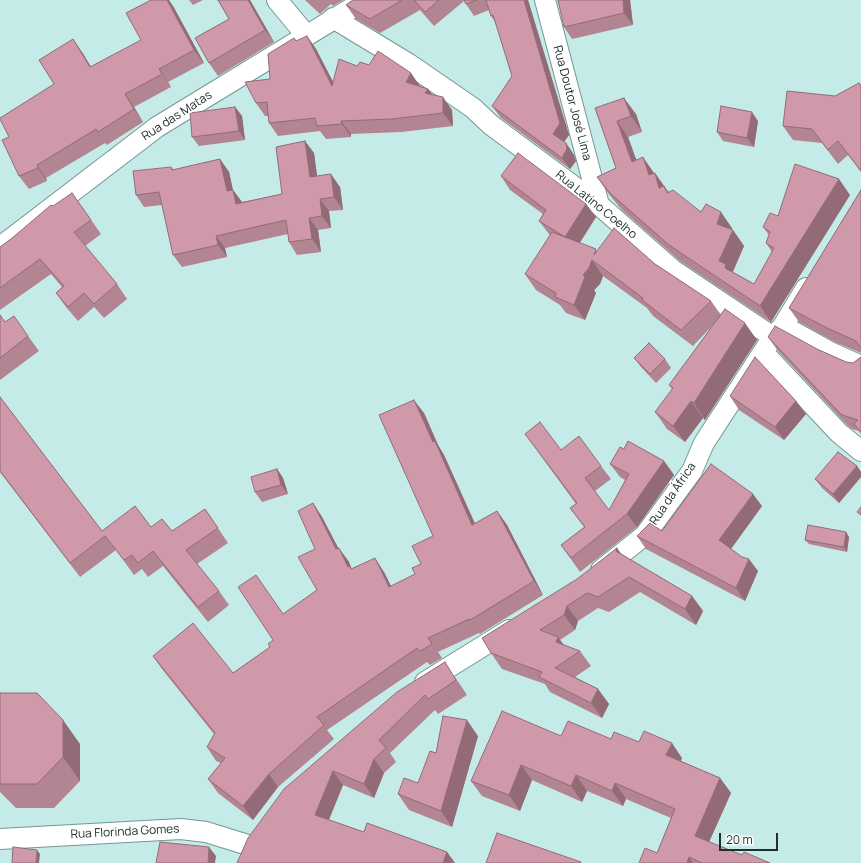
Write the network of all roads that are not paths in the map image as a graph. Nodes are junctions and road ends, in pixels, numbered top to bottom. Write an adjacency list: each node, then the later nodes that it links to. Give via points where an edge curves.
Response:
1 (277, 0): 5 (street)
2 (365, 0): 4 (street, Rua das Matas)
3 (545, 0): 6 (street, Rua Doutor José Lima)
4 (333, 18): 5 (street, Rua das Matas); 6 (street, Rua Latino Coelho, via 409,64 473,108 491,125)
5 (306, 35): 7 (street, Rua das Matas, via 157,127)
6 (599, 205): 9 (street, Rua Latino Coelho, via 673,270)
7 (0, 247)
8 (816, 273): 9 (street, Rua da África)
9 (773, 338): 10 (street, Rua Latino Coelho, via 832,353); 11 (street, via 839,434); 12 (street, Rua da África, via 704,443 692,471 645,535)
10 (861, 366)
11 (861, 451)
12 (588, 580)
13 (526, 620): 14 (street)
14 (411, 690)
15 (0, 839): 16 (street, Rua Florinda Gomes, via 181,829 253,839)
16 (240, 863)

